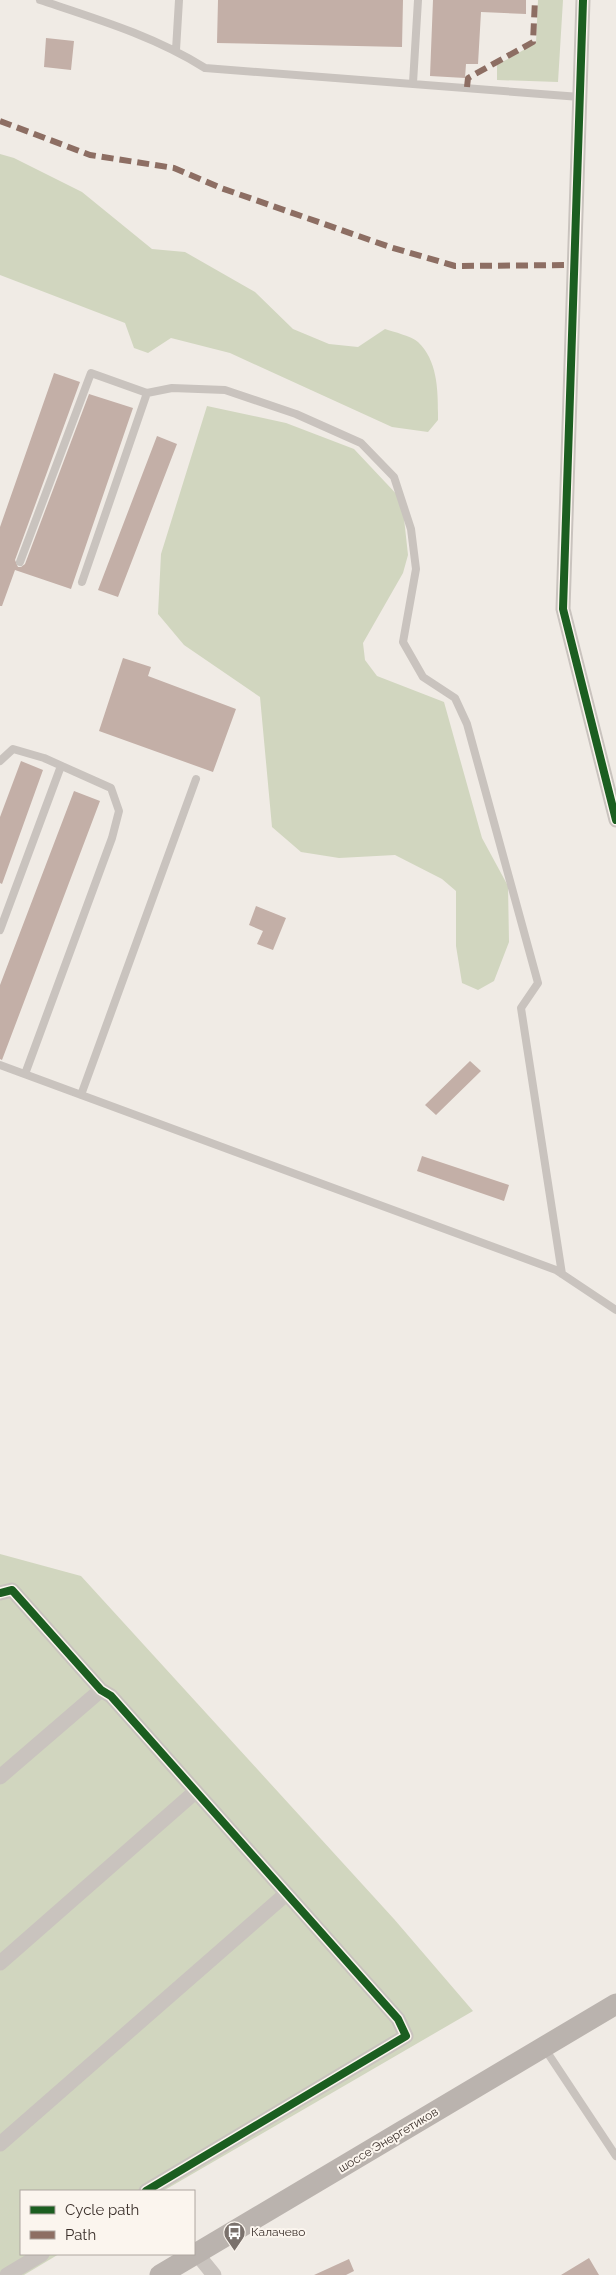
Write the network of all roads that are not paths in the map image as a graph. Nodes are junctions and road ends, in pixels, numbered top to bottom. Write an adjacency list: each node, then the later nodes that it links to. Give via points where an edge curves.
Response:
1 (40, 0): 5 (lane, via 124,28)
2 (179, 0): 5 (lane)
3 (418, 0): 6 (lane)
4 (583, 0): 7 (street)
5 (176, 50): 6 (lane, via 205,68)
6 (413, 83): 7 (lane)
7 (580, 97): 14 (street, via 563,609)
8 (147, 393): 9 (lane, via 91,373); 10 (lane); 19 (lane, via 172,388 225,390 296,414 361,443 394,477 410,529 416,569 403,642 423,676 455,698 467,724 538,982 521,1008)
9 (20, 562)
10 (82, 582)
11 (0, 761): 12 (lane, via 13,749)
12 (61, 766): 15 (lane); 17 (lane, via 111,788 119,811)
13 (196, 779): 18 (lane)
14 (616, 820)
15 (0, 930)
16 (0, 1065): 17 (lane)
17 (25, 1074): 18 (lane)
18 (81, 1095): 19 (lane)
19 (562, 1274): 20 (lane)
20 (616, 1310)
21 (0, 1593): 22 (street, via 12,1590)
22 (101, 1690): 23 (street); 24 (street, via 111,1696)
23 (0, 1777)
24 (195, 1792): 25 (street); 26 (street)
25 (286, 1894): 29 (street); 31 (street, via 398,2019 406,2036)
26 (0, 1963)
27 (616, 2004): 28 (main road, шоссе Энергетиков)
28 (544, 2047): 30 (lane); 32 (main road, шоссе Энергетиков)
29 (0, 2144)
30 (616, 2156)
31 (148, 2190)
32 (197, 2254): 35 (main road, шоссе Энергетиков); 36 (street)
33 (40, 2255): 34 (street)
34 (7, 2275)
35 (160, 2275)
36 (214, 2275)

